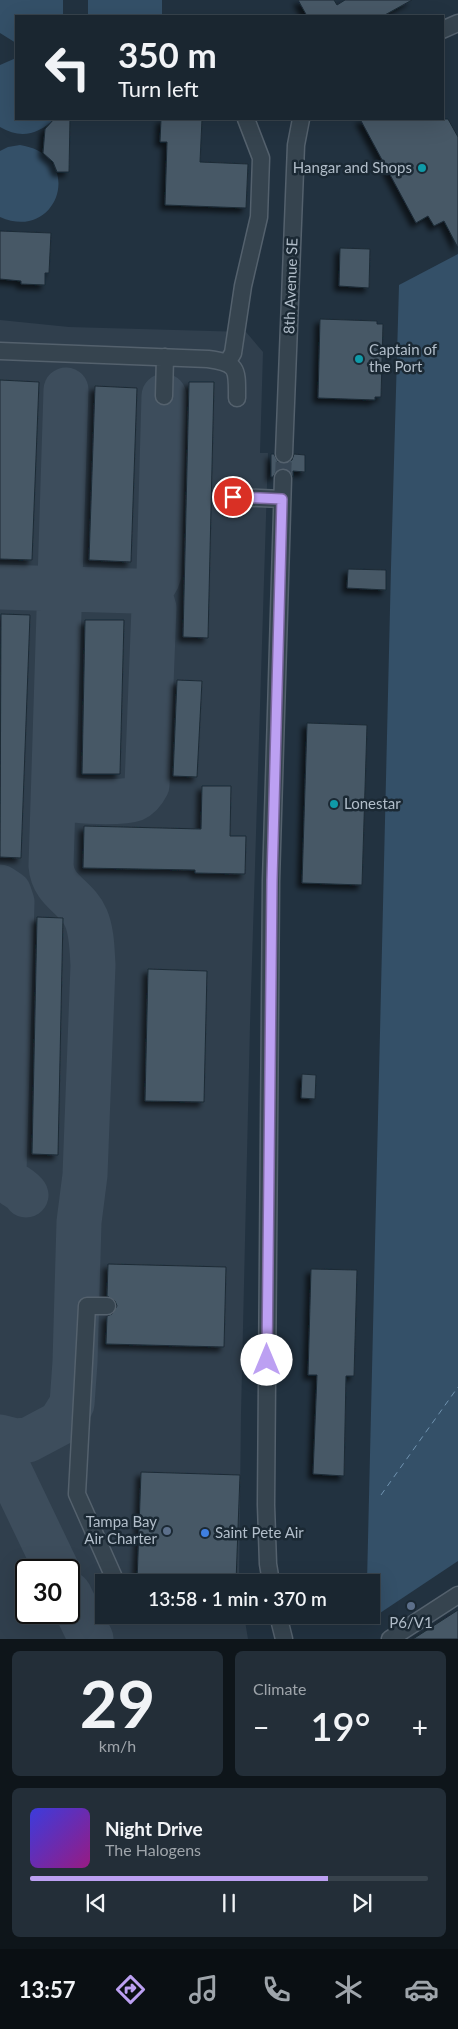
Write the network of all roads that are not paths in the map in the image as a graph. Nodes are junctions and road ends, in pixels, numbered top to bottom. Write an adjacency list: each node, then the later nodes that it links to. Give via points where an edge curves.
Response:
1 (458, 23): 2 (street)
2 (444, 29)
3 (246, 120): 7 (street, via 261,158 259,217 243,286 233,353)
4 (301, 120): 10 (street, 8th Avenue SE, via 296,145)
5 (0, 351): 6 (street)
6 (165, 357): 7 (street); 8 (street)
7 (227, 363): 9 (street, via 237,376)
8 (164, 396)
9 (237, 398)
10 (284, 454)
11 (283, 478): 13 (street)
12 (233, 497): 13 (street)
13 (282, 499): 16 (street, via 272,880 266,1504)
14 (107, 1306): 15 (street, via 88,1306 77,1494)
15 (112, 1574)
16 (270, 1574)
17 (458, 1595): 20 (street)
18 (280, 1624): 19 (street)
19 (284, 1639)
20 (390, 1639)

